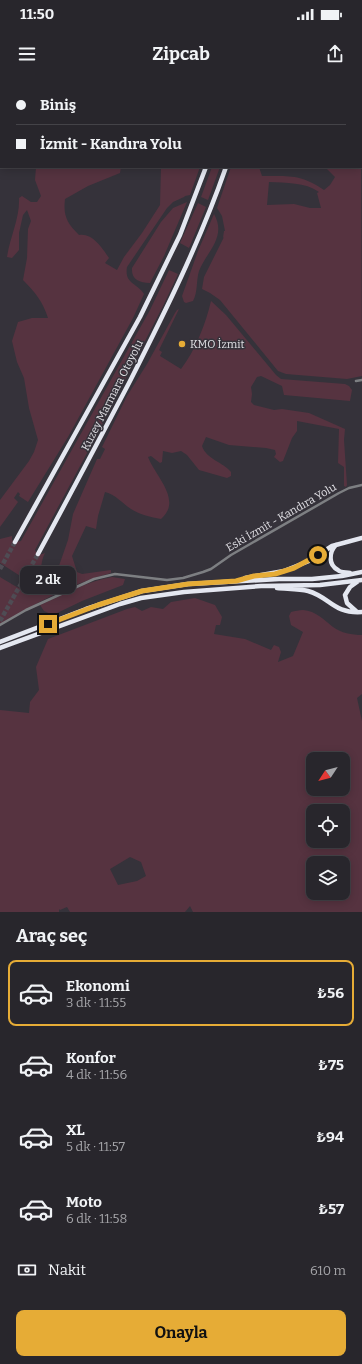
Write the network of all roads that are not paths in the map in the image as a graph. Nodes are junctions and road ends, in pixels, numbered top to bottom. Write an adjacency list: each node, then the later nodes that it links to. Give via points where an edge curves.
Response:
1 (206, 168): 7 (highway, Kuzey Marmara Otoyolu, via 180,235 140,317)
2 (226, 168): 9 (highway, Kuzey Marmara Otoyolu, via 198,241 159,325)
3 (362, 380): 4 (street)
4 (356, 381)
5 (362, 485): 15 (street, Eski İzmit - Kandıra Yolu, via 339,493 203,572 167,580 115,574 94,579 26,610)
6 (362, 538): 8 (highway)
7 (15, 542)
8 (338, 544): 10 (highway, via 330,556 332,565 339,571); 12 (highway, via 309,561 284,571)
9 (38, 554)
10 (361, 573): 12 (highway, via 312,579)
11 (361, 580): 13 (highway, via 320,585); 14 (highway, via 350,587 345,595 347,604)
12 (236, 581): 16 (highway, via 188,584 142,591)
13 (261, 586): 14 (highway, via 308,591 342,611); 17 (highway, via 140,598)
14 (360, 612)
15 (0, 625)
16 (0, 642)
17 (0, 648)

